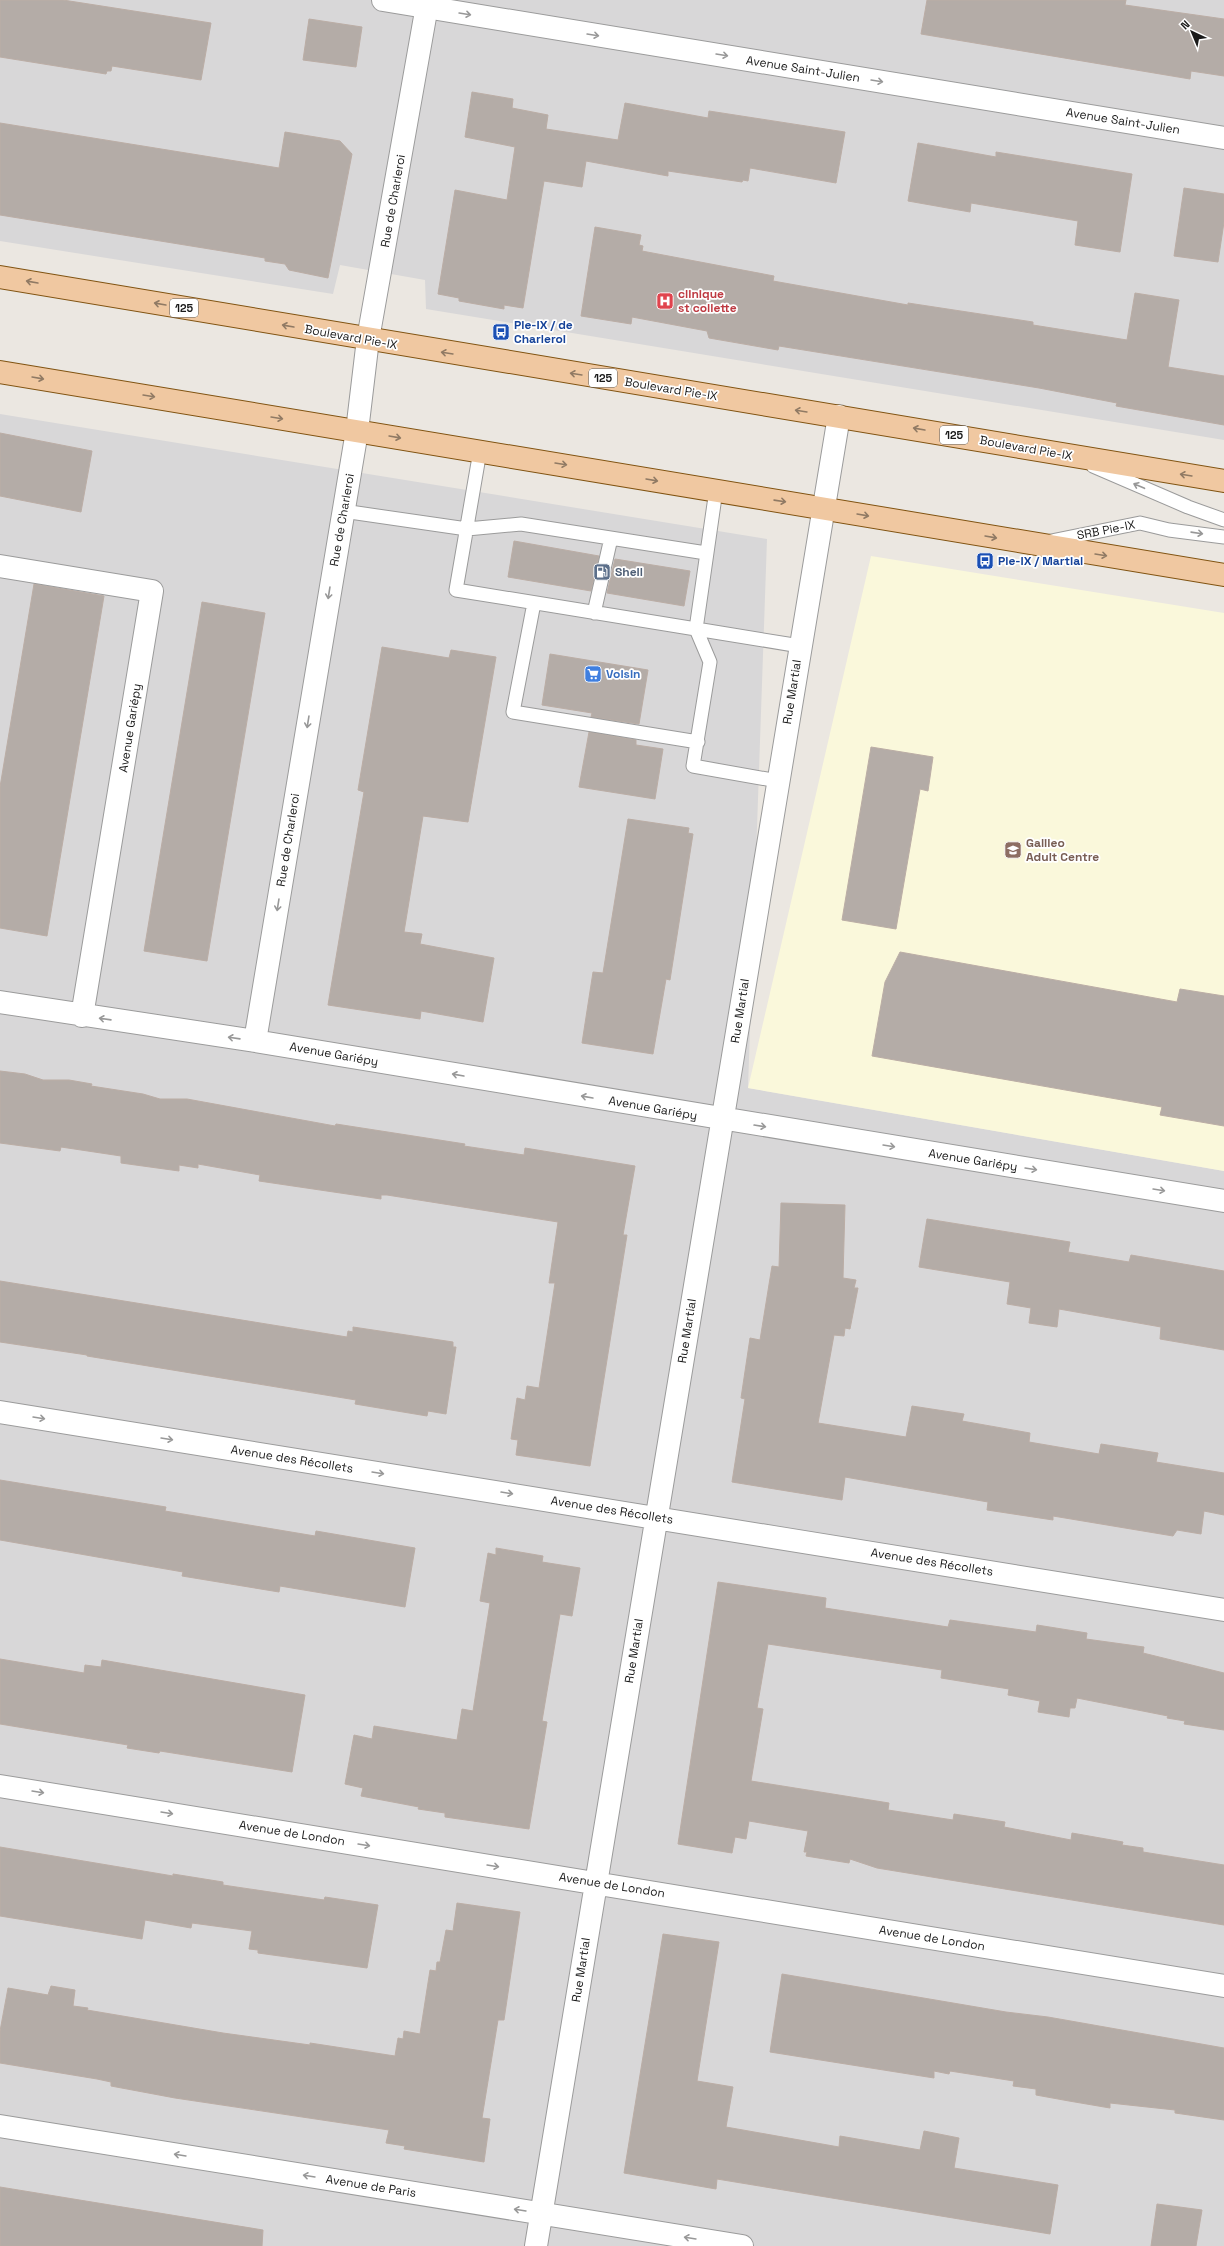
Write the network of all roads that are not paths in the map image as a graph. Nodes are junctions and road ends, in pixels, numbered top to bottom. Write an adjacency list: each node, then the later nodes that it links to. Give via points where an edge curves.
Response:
1 (383, 0): 2 (street, Avenue Saint-Julien)
2 (427, 3): 3 (street, Avenue Saint-Julien, one-way to 3); 5 (street, Rue de Charleroi)
3 (1224, 138)
4 (0, 277): 5 (main road, Boulevard Pie-IX / 125, one-way to 4)
5 (368, 339): 7 (main road, Boulevard Pie-IX / 125, one-way to 5); 8 (street, Rue de Charleroi)
6 (0, 372): 8 (main road, one-way to 8)
7 (839, 416): 10 (main road, Boulevard Pie-IX / 125, one-way to 7); 13 (street, Rue Martial)
8 (357, 431): 9 (main road, one-way to 9); 14 (street, Rue de Charleroi)
9 (480, 451): 12 (main road, one-way to 12); 16 (lane)
10 (1068, 455): 11 (main road, Boulevard Pie-IX / 125, one-way to 10); 15 (lane, one-way to 10)
11 (1224, 481)
12 (716, 490): 13 (main road, one-way to 13); 20 (lane)
13 (824, 508): 19 (main road, one-way to 19); 26 (street, Rue Martial)
14 (343, 511): 16 (lane); 31 (street, Rue de Charleroi, one-way to 31)
15 (1224, 520)
16 (467, 529): 18 (lane, via 521,524); 23 (lane, via 456,590)
17 (1224, 537): 19 (lane, SRB Pie-IX, one-way to 17, via 1140,523 1169,530)
18 (610, 538): 20 (lane); 24 (lane)
19 (1035, 544): 22 (main road, one-way to 22)
20 (706, 553): 25 (lane)
21 (0, 566): 30 (street, Avenue Gariépy, via 152,591)
22 (1224, 575)
23 (534, 603): 24 (lane); 27 (lane, via 513,712)
24 (594, 613): 25 (lane)
25 (696, 629): 26 (lane); 27 (lane, via 710,662)
26 (800, 646): 28 (street, Rue Martial)
27 (698, 742): 28 (lane, via 693,766)
28 (778, 781): 32 (street, Rue Martial)
29 (0, 1002): 30 (street, Avenue Gariépy)
30 (82, 1016): 31 (street, Avenue Gariépy, one-way to 30)
31 (255, 1041): 32 (street, Avenue Gariépy, one-way to 31)
32 (722, 1119): 33 (street, Avenue Gariépy, one-way to 33); 35 (street, Rue Martial)
33 (1224, 1201)
34 (0, 1412): 35 (street, Avenue des Récollets, one-way to 35)
35 (656, 1517): 36 (street, Avenue des Récollets); 38 (street, Rue Martial)
36 (1224, 1610)
37 (0, 1786): 38 (street, Avenue de London, one-way to 38)
38 (596, 1882): 39 (street, Avenue de London); 41 (street, Rue Martial)
39 (1224, 1986)
40 (0, 2126): 41 (street, Avenue de Paris, one-way to 40)
41 (542, 2214): 42 (street, Rue Martial); 43 (street, Avenue de Paris, one-way to 41)
42 (536, 2246)
43 (742, 2246)

